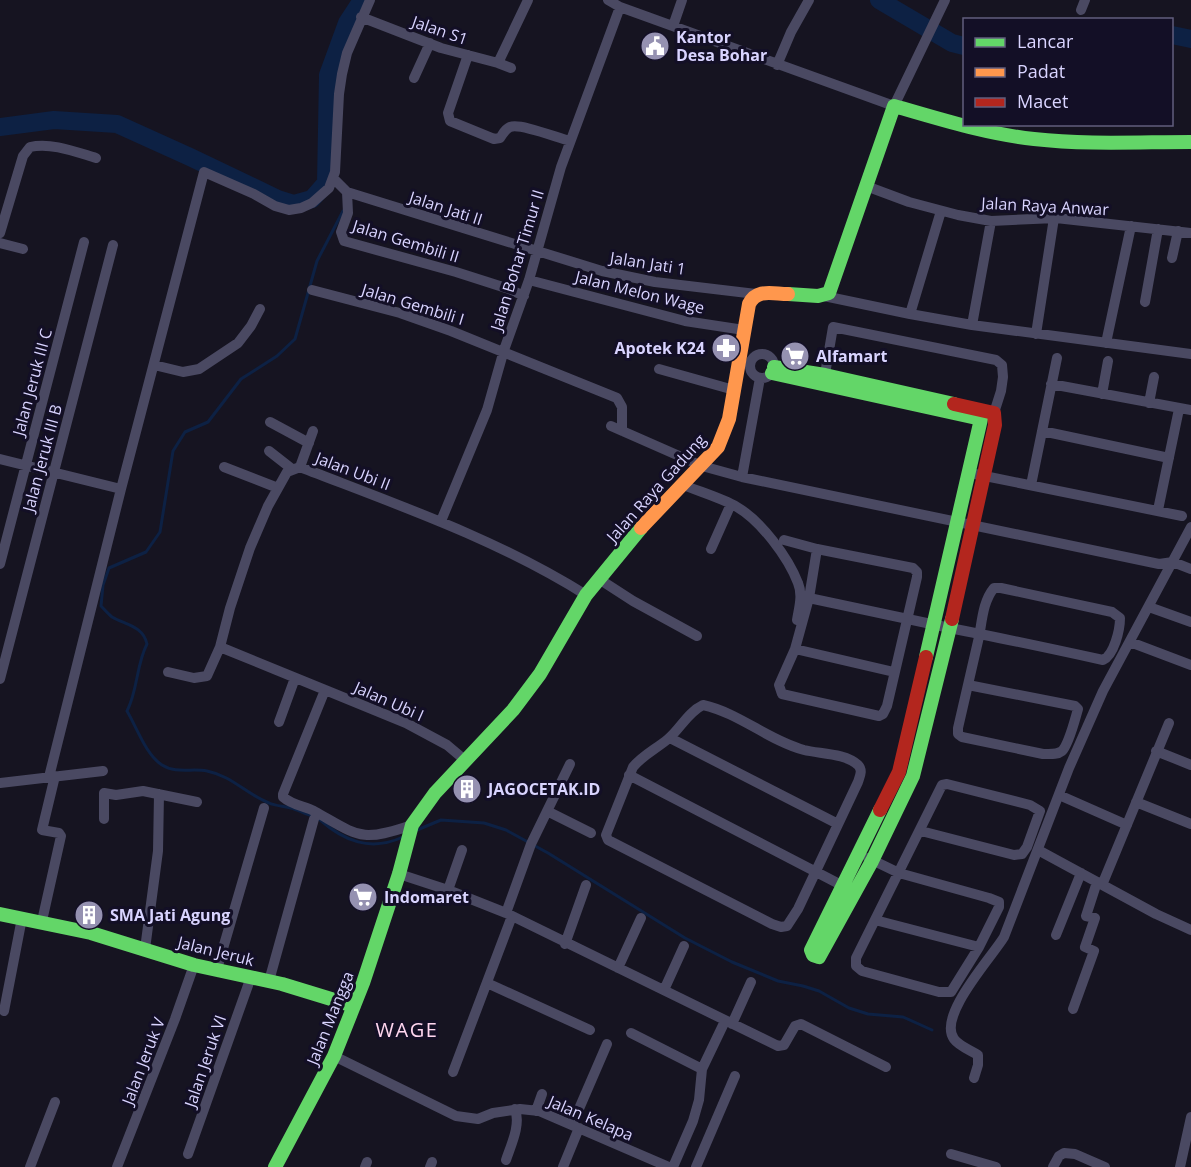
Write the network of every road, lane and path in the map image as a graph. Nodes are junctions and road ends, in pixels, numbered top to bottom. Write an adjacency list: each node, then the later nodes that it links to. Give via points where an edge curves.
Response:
1 (370, 0): 8 (street)
2 (528, 0): 12 (street)
3 (608, 0): 7 (street)
4 (682, 0): 9 (street)
5 (809, 0): 13 (street)
6 (945, 0): 16 (street)
7 (620, 7): 9 (street); 17 (street, Jalan Bohar Timur II)
8 (361, 17): 10 (street, Jalan S1); 20 (street, via 340,84)
9 (673, 26): 13 (street)
10 (430, 43): 11 (street, Jalan S1); 15 (street)
11 (468, 55): 12 (street, Jalan S1); 17 (street, via 448,113 450,121 494,139 512,127)
12 (498, 63): 14 (street, Jalan S1)
13 (777, 65): 16 (street)
14 (511, 68)
15 (414, 78)
16 (894, 106): 18 (street, via 965,127 1023,138 1094,143); 21 (street)
17 (570, 141): 35 (street, Jalan Bohar Timur II)
18 (1191, 142)
19 (96, 158): 30 (street, via 69,150 30,147 23,156)
20 (331, 183): 22 (street); 53 (street, via 312,203 289,210 204,172)
21 (866, 186): 23 (street, Jalan Raya Anwar); 41 (street, via 833,287)
22 (347, 192): 35 (street, Jalan Jati II); 40 (street, Jalan Gembili II, via 349,206 341,232 344,241 456,272)
23 (941, 211): 25 (street, Jalan Raya Anwar); 44 (street)
24 (1054, 218): 25 (street, Jalan Raya Anwar, via 1034,222); 26 (street, Jalan Raya Anwar); 47 (street)
25 (991, 221): 45 (street)
26 (1131, 225): 27 (street, Jalan Raya Anwar); 48 (street)
27 (1158, 229): 28 (street, Jalan Raya Anwar); 42 (street)
28 (1178, 231): 29 (street, Jalan Raya Anwar); 36 (street)
29 (1191, 232)
30 (0, 233)
31 (84, 242): 75 (street, Jalan Jeruk III C)
32 (0, 243): 34 (street)
33 (113, 245): 79 (street, Jalan Jeruk III B)
34 (23, 249)
35 (537, 252): 37 (street, Jalan Bohar Timur II); 39 (street, Jalan Jati 1, via 644,280)
36 (1172, 258)
37 (529, 280): 40 (street, Jalan Bohar Timur II); 46 (street, Jalan Melon Wage, via 685,321)
38 (312, 290): 49 (street, Jalan Gembili I, via 400,313)
39 (756, 294): 41 (street); 46 (street, Jalan Raya Gadung, via 749,304)
40 (524, 296): 49 (street, Jalan Bohar Timur II)
41 (824, 296): 44 (street)
42 (1145, 302)
43 (260, 309): 53 (street, via 238,343 199,369 183,372)
44 (910, 314): 45 (street)
45 (972, 325): 47 (street)
46 (744, 330): 54 (street, Jalan Raya Gadung)
47 (1036, 334): 48 (street)
48 (1106, 343): 50 (street)
49 (504, 350): 69 (street, Jalan Gembili I, via 617,398 622,407); 89 (street, Jalan Bohar Timur II, via 487,410)
50 (1191, 354)
51 (1057, 358): 59 (street)
52 (1108, 361): 61 (street)
53 (154, 365): 85 (street)
54 (744, 365): 56 (street, via 751,371); 56 (street, via 765,354 772,359); 60 (street, Jalan Raya Gadung)
55 (659, 369): 60 (street)
56 (769, 373): 58 (street); 81 (street)
57 (1154, 377): 63 (street)
58 (824, 379): 62 (street); 65 (street, via 832,327 996,360 1002,365 1004,377)
59 (1051, 384): 61 (street); 70 (street)
60 (734, 390): 76 (street, Jalan Raya Gadung, via 729,419 718,447)
61 (1101, 394): 63 (street)
62 (907, 397): 65 (street); 80 (street, via 981,418)
63 (1149, 403): 64 (street)
64 (1185, 409): 73 (street)
65 (994, 413): 80 (street, via 995,425)
66 (270, 422): 71 (street)
67 (611, 426): 69 (street)
68 (313, 431): 71 (street)
69 (622, 431): 76 (street)
70 (1041, 431): 73 (street); 83 (street)
71 (309, 443): 78 (street)
72 (269, 451): 78 (street)
73 (1169, 458): 87 (street)
74 (0, 459): 75 (street)
75 (26, 465): 79 (street); 97 (street, Jalan Jeruk III C)
76 (702, 466): 81 (street); 82 (street, Jalan Raya Gadung)
77 (224, 467): 84 (street)
78 (296, 468): 84 (street, Jalan Ubi II, via 287,472); 89 (street, Jalan Ubi II)
79 (53, 472): 85 (street); 117 (street, Jalan Jeruk III B)
80 (977, 475): 83 (street); 90 (street); 91 (street)
81 (742, 477): 90 (street)
82 (681, 484): 86 (street); 99 (street, Jalan Raya Gadung)
83 (1031, 485): 87 (street)
84 (278, 488): 111 (street, Jalan Ubi II, via 250,548)
85 (121, 489): 133 (street)
86 (731, 504): 94 (street); 107 (street, via 761,526 799,584)
87 (1158, 510): 88 (street)
88 (1182, 516)
89 (441, 521): 100 (street, Jalan Ubi II)
90 (957, 523): 91 (street); 105 (street)
91 (972, 526): 96 (street, via 1159,564); 106 (street)
92 (1191, 527): 96 (street)
93 (784, 540): 95 (street)
94 (711, 549)
95 (817, 549): 101 (street); 103 (street, via 913,568 917,577)
96 (1173, 562): 98 (street); 102 (street)
97 (0, 564)
98 (1191, 568)
99 (599, 579): 100 (street, Jalan Raya Gadung); 109 (street)
100 (586, 595): 126 (street, Jalan Raya Gadung, via 540,674)
101 (810, 598): 103 (street); 112 (street)
102 (1149, 607): 104 (street); 110 (street)
103 (907, 619): 105 (street); 115 (street)
104 (1191, 622)
105 (933, 624): 106 (street); 120 (street)
106 (950, 628): 108 (street); 121 (street)
107 (795, 632)
108 (980, 634): 108 (street, via 1105,660 1120,628 1119,618 1112,612 994,588 987,598); 118 (street)
109 (697, 636)
110 (1130, 642): 113 (street); 136 (street, via 1103,691)
111 (220, 647): 114 (street, Jalan Ubi II, via 207,676 194,678); 116 (street)
112 (795, 649): 115 (street); 115 (street, via 779,685 782,694 879,716 887,706)
113 (1191, 665)
114 (168, 672)
115 (894, 672)
116 (295, 678): 119 (street, Jalan Ubi I); 122 (street)
117 (0, 679)
118 (968, 685): 118 (street, via 958,728 960,736 1043,754 1061,752 1078,709 1075,705)
119 (325, 690): 126 (street, Jalan Ubi I, via 406,723 447,745); 146 (street, via 284,797 358,834 371,836)
120 (916, 699): 121 (street); 130 (street)
121 (932, 702): 132 (street)
122 (279, 722)
123 (1169, 723): 125 (street)
124 (670, 738): 131 (street, via 639,760); 143 (street); 143 (street, via 703,705 785,744 856,764 861,772)
125 (1156, 752): 128 (street); 138 (street)
126 (466, 761): 146 (street, Jalan Raya Gadung, via 435,793)
127 (570, 764): 140 (street)
128 (1191, 765)
129 (102, 771): 133 (street)
130 (899, 772): 132 (street); 151 (street)
131 (629, 775): 152 (street); 152 (street, via 608,825 608,840 781,927 791,923)
132 (913, 776): 151 (street)
133 (52, 777): 134 (street); 165 (street, via 42,830 61,836)
134 (0, 783)
135 (159, 794): 137 (street); 141 (street, via 104,793); 171 (street, via 158,851)
136 (1059, 795): 145 (street); 150 (street)
137 (197, 802)
138 (1136, 802): 144 (street); 145 (street)
139 (264, 808): 174 (street)
140 (547, 812): 148 (street); 161 (street, via 531,844)
141 (104, 819)
142 (314, 819): 176 (street)
143 (838, 824): 152 (street)
144 (1191, 824)
145 (1127, 825): 156 (street)
146 (411, 829): 155 (street, Jalan Raya Gadung)
147 (921, 831): 147 (street, via 1022,854 1040,811 944,784); 153 (street)
148 (591, 833)
149 (462, 850): 159 (street)
150 (1038, 850): 154 (street); 192 (street, via 1004,937 975,976 951,1024 956,1041 978,1055)
151 (866, 857): 153 (street); 158 (street)
152 (816, 871): 158 (street)
153 (899, 873): 164 (street); 170 (street, via 999,902)
154 (1081, 873): 156 (street); 167 (street)
155 (399, 874): 159 (street); 180 (street, Jalan Mangga)
156 (1099, 883): 166 (street); 181 (street, via 1086,916 1095,918 1085,947 1094,951)
157 (586, 885): 168 (street)
158 (849, 889)
159 (448, 890): 161 (street)
160 (0, 914): 162 (street, Jalan Jeruk)
161 (509, 915): 168 (street); 178 (street)
162 (22, 918): 165 (street, Jalan Jeruk); 182 (street)
163 (641, 918): 173 (street)
164 (875, 920): 170 (street); 170 (street, via 856,958 856,966 939,992 954,991)
165 (42, 921): 171 (street, Jalan Jeruk)
166 (1191, 929)
167 (1056, 935)
168 (565, 944): 173 (street)
169 (684, 946): 179 (street)
170 (979, 947)
171 (145, 949): 172 (street, Jalan Jeruk)
172 (194, 964): 174 (street, Jalan Jeruk); 203 (street, Jalan Jeruk V)
173 (618, 968): 179 (street)
174 (217, 969): 175 (street, Jalan Jeruk)
175 (251, 977): 176 (street, Jalan Jeruk); 199 (street, Jalan Jeruk VI)
176 (268, 981): 180 (street, Jalan Jeruk)
177 (751, 982): 183 (street)
178 (487, 983): 184 (street); 190 (street)
179 (664, 990): 183 (street)
180 (354, 1006): 187 (street, Jalan Mangga)
181 (1073, 1009)
182 (4, 1011)
183 (729, 1022): 188 (street, via 778,1046 784,1045 795,1026 801,1024); 189 (street)
184 (590, 1030)
185 (631, 1033): 189 (street)
186 (607, 1044): 198 (street)
187 (334, 1056): 195 (street, Jalan Kelapa, via 456,1116 478,1119); 204 (street, Jalan Mangga)
188 (886, 1067)
189 (702, 1069): 207 (street, via 693,1121)
190 (453, 1072)
191 (735, 1076): 208 (street)
192 (974, 1078)
193 (542, 1094): 196 (street)
194 (56, 1102): 202 (street)
195 (515, 1109): 196 (street, Jalan Kelapa); 201 (street, via 515,1132)
196 (536, 1111): 198 (street, Jalan Kelapa)
197 (1191, 1117): 212 (street)
198 (575, 1127): 205 (street); 206 (street, Jalan Kelapa)
199 (188, 1154)
200 (951, 1154): 209 (street)
201 (506, 1160)
202 (30, 1167)
203 (117, 1167)
204 (275, 1167)
205 (563, 1167)
206 (669, 1167)
207 (674, 1167)
208 (696, 1167)
209 (996, 1167)
210 (1053, 1167): 211 (street, via 1064,1153)
211 (1105, 1167)
212 (1180, 1167)

